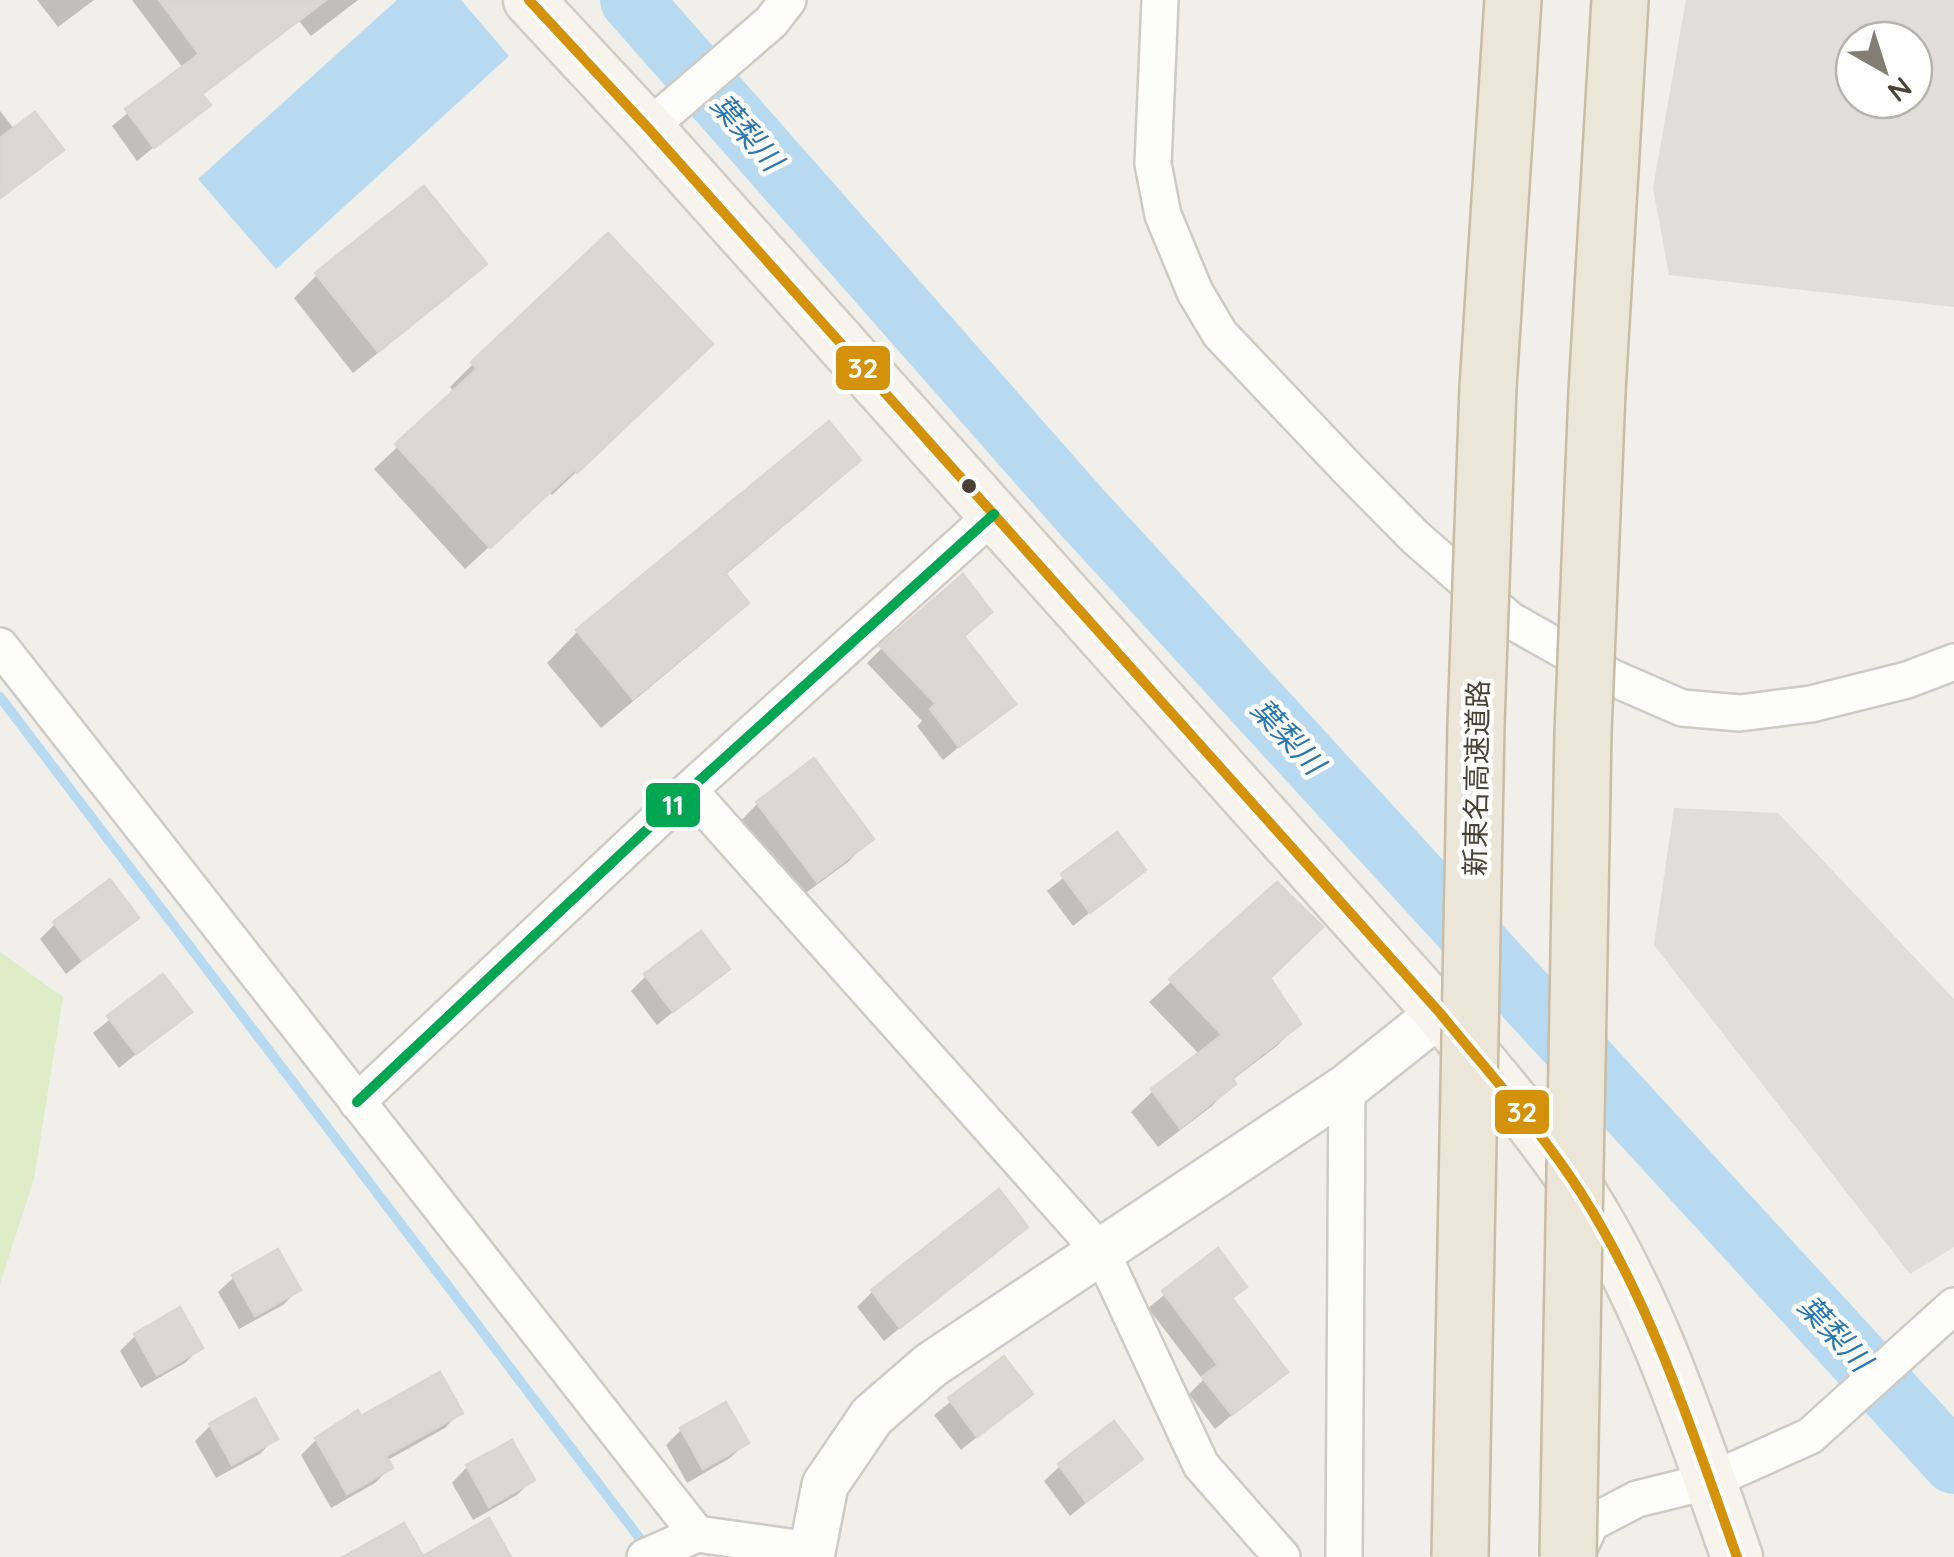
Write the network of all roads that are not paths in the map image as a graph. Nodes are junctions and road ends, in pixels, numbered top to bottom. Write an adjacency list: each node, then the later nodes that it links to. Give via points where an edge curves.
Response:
1 (529, 0): 8 (main road)
2 (1160, 0): 11 (street, via 1152,164 1162,215 1195,292 1220,334 1336,456 1510,620 1682,708 1740,713 1811,704)
3 (1513, 0): 24 (highway, 新東名高速道路, bridge, via 1488,387)
4 (1620, 0): 7 (highway)
5 (1632, 0): 7 (highway)
6 (780, 11): 8 (street)
7 (1616, 83): 25 (highway, bridge, via 1583,733)
8 (648, 128): 9 (main road)
9 (994, 514): 12 (street); 13 (main road)
10 (0, 646): 15 (street)
11 (1954, 662)
12 (689, 790): 15 (street); 16 (street)
13 (1440, 1013): 14 (street); 18 (main road, via 1583,1196 1652,1328)
14 (1347, 1087): 16 (street); 23 (street)
15 (357, 1102): 19 (street)
16 (1102, 1253): 20 (street, via 931,1365 872,1416 825,1484); 22 (street, via 1201,1465)
17 (1945, 1314): 18 (street, via 1810,1436)
18 (1710, 1480): 25 (street, via 1638,1499 1590,1523); 26 (main road)
19 (697, 1534): 20 (street); 21 (street)
20 (811, 1554)
21 (644, 1557)
22 (1282, 1557)
23 (1344, 1557)
24 (1460, 1557)
25 (1572, 1557)
26 (1737, 1557)

